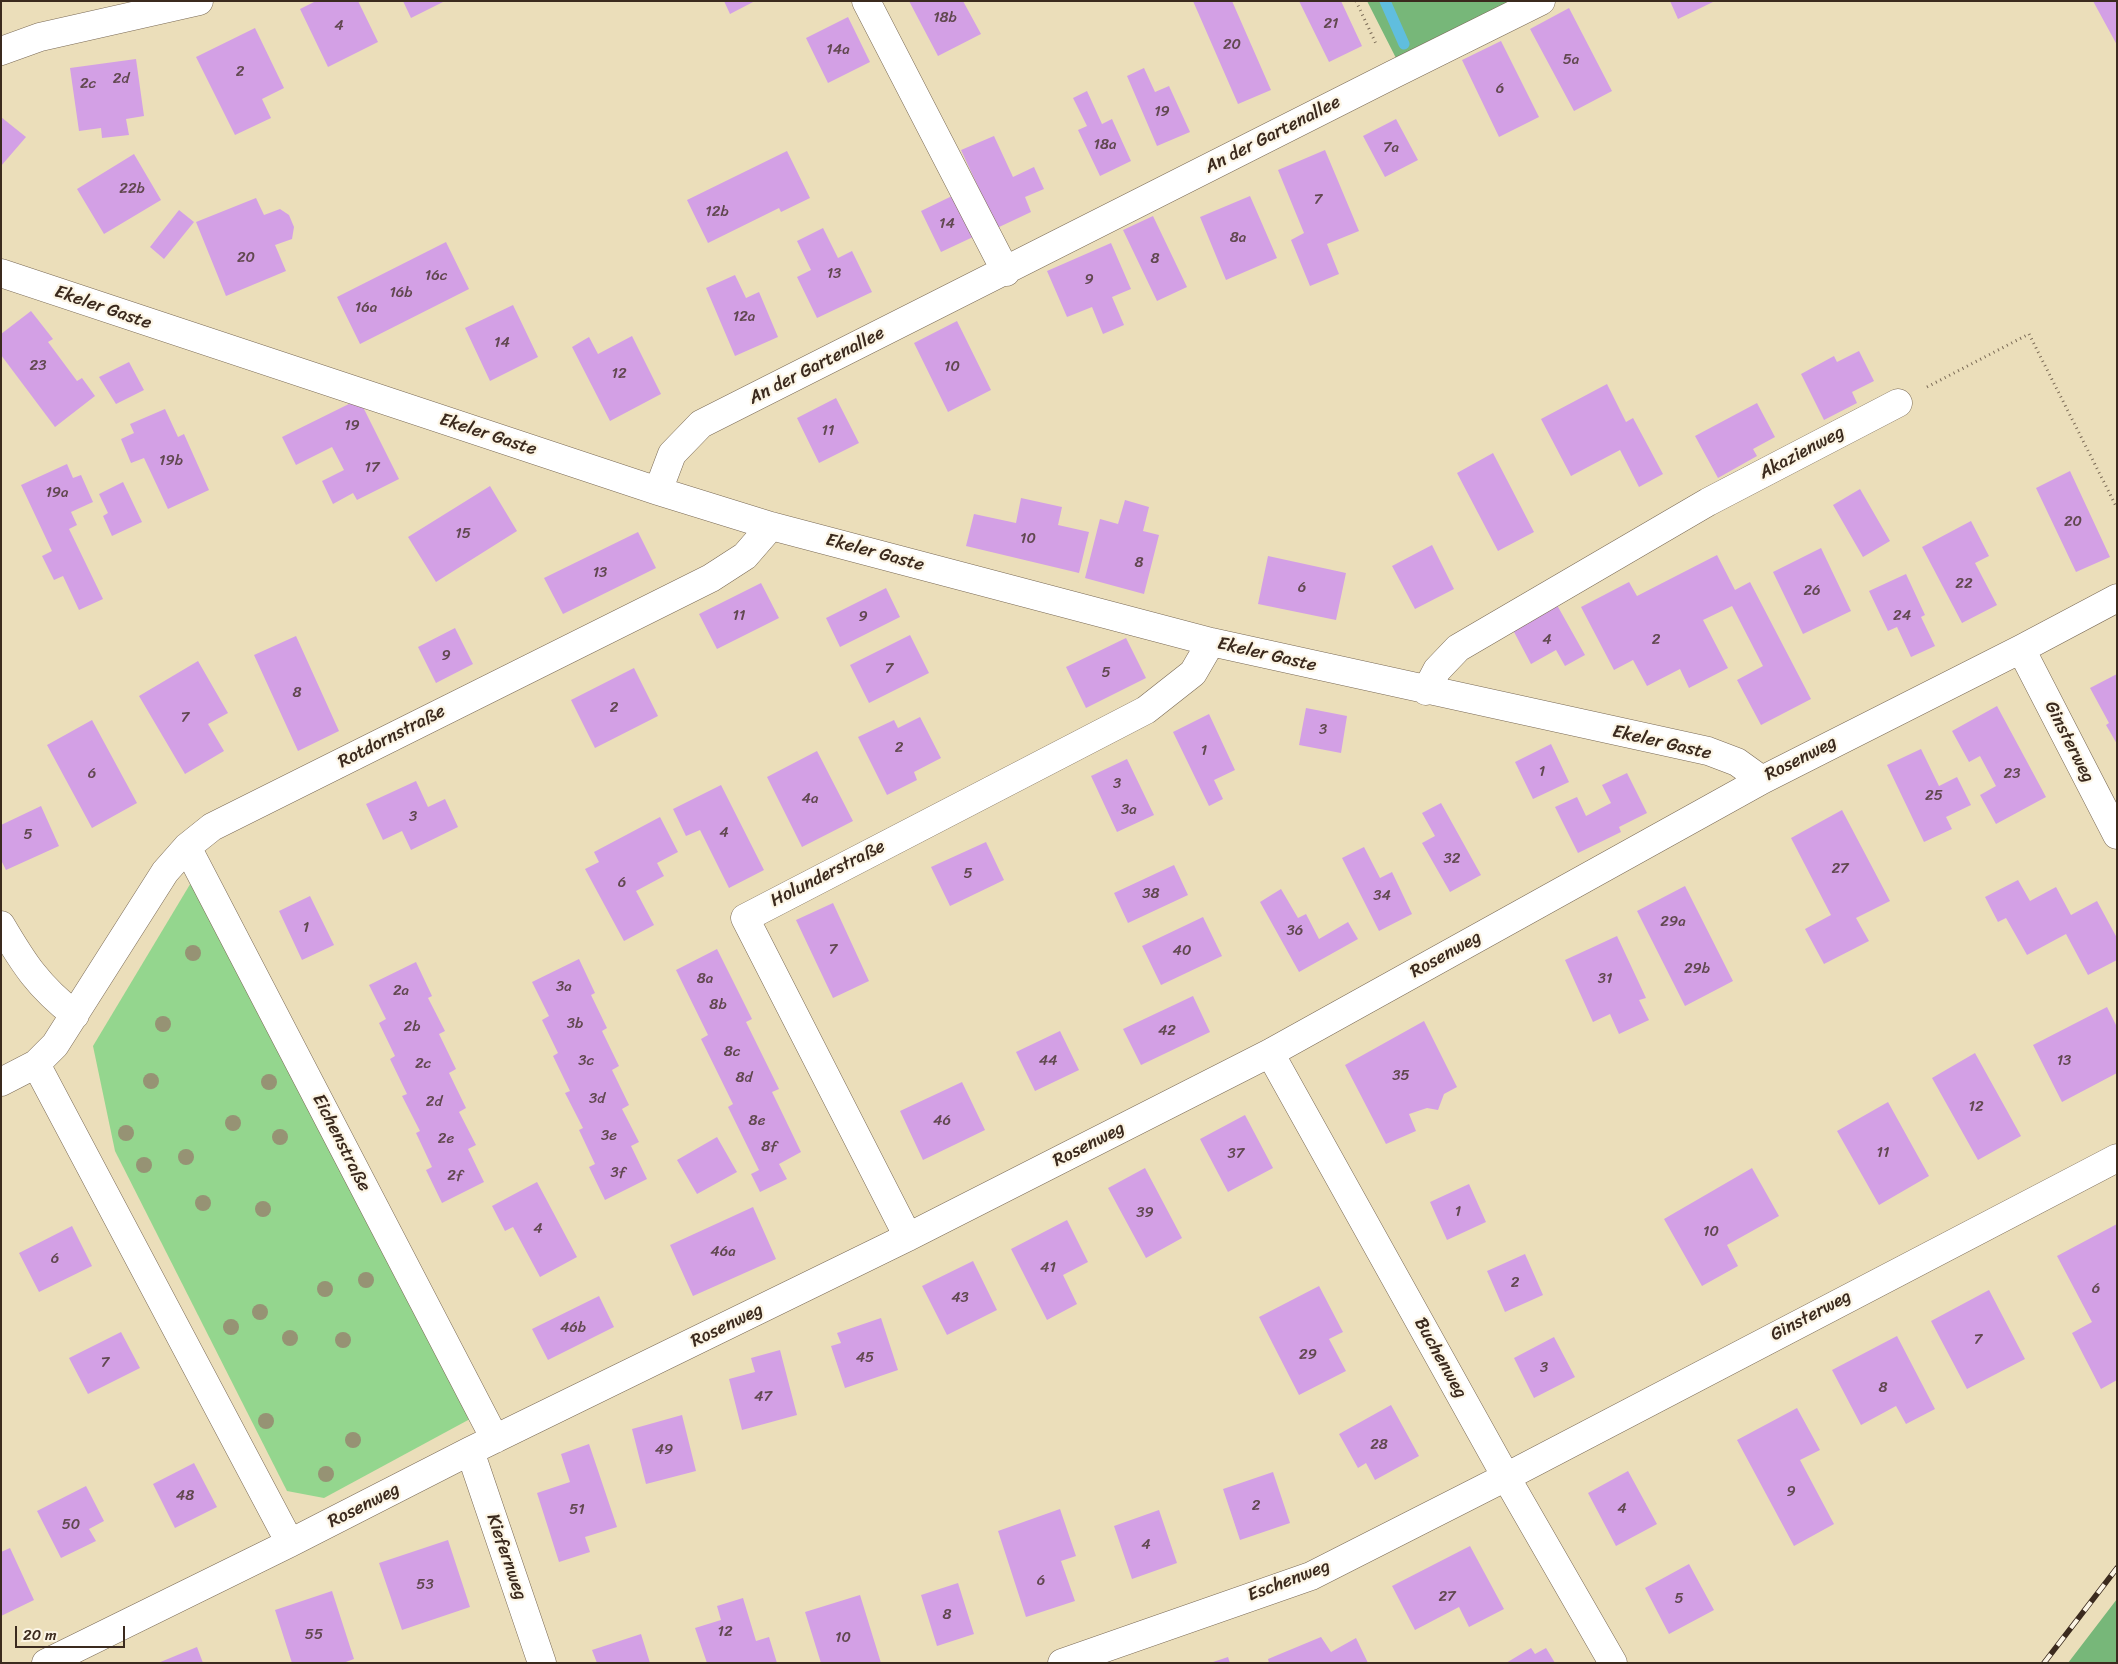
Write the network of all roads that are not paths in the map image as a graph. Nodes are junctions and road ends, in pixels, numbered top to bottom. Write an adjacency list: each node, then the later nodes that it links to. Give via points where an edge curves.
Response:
1 (199, 1): 4 (street, via 40,37)
2 (866, 1): 5 (street)
3 (1541, 1): 5 (street, An der Gartenallee)
4 (1, 50)
5 (1006, 272): 8 (street, An der Gartenallee, via 701,424 672,454)
6 (1, 273): 8 (street, Ekeler Gaste)
7 (1898, 403): 13 (street, Akazienweg, via 1708,502 1458,648 1437,670)
8 (658, 491): 9 (street, Ekeler Gaste)
9 (771, 526): 11 (street, Ekeler Gaste); 16 (street, Rotdornstraße, via 744,556 711,578 212,827)
10 (2117, 598): 12 (street, Rosenweg)
11 (1211, 642): 13 (street, Ekeler Gaste); 23 (street, Holunderstraße, via 1194,673 1146,710 745,918)
12 (2021, 649): 14 (street, Rosenweg); 15 (street, Ginsterweg)
13 (1426, 691): 14 (street, Ekeler Gaste, via 1708,752 1737,762)
14 (1762, 780): 19 (street, Rosenweg)
15 (2117, 835)
16 (186, 846): 18 (street, Rotdornstraße, via 165,872); 24 (street, Eichenstraße)
17 (1, 925): 18 (street, via 22,961 48,994)
18 (75, 1015): 20 (street, Rotdornstraße, via 55,1045)
19 (1270, 1053): 23 (street, Rosenweg); 26 (street, Buchenweg)
20 (36, 1064): 21 (street, Rotdornstraße); 27 (street)
21 (1, 1082)
22 (2117, 1158): 26 (street, Ginsterweg)
23 (908, 1237): 24 (street, Rosenweg)
24 (495, 1439): 25 (street, Rosenweg)
25 (470, 1451): 27 (street, Rosenweg); 29 (street, Kiefernweg)
26 (1506, 1477): 30 (street, Eschenweg, via 1311,1576); 31 (street, Buchenweg)
27 (290, 1543): 28 (street, Rosenweg)
28 (46, 1663)
29 (542, 1663)
30 (1062, 1663)
31 (1612, 1663)

